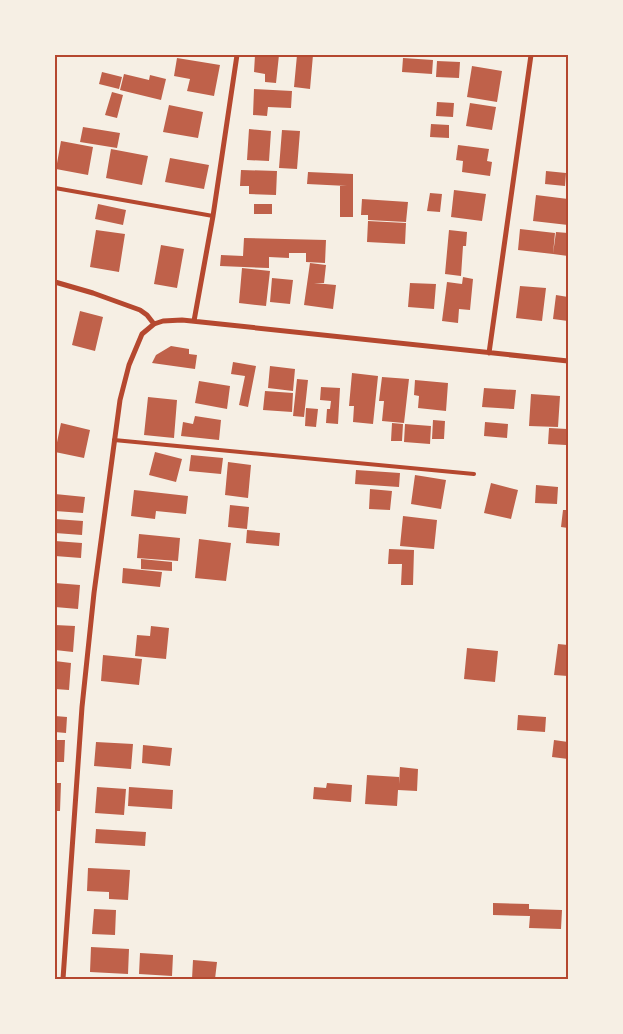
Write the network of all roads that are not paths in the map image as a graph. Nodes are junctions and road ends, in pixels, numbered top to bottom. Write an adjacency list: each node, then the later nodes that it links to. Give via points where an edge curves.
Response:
1 (237, 55): 4 (street)
2 (531, 55): 8 (street)
3 (55, 188): 4 (lane)
4 (213, 216): 6 (street)
5 (55, 282): 7 (street, via 140,310)
6 (194, 321): 7 (street, via 172,320); 8 (street)
7 (154, 324): 10 (street, via 138,340 129,366)
8 (489, 354): 9 (street)
9 (568, 361)
10 (114, 440): 11 (lane); 12 (street, via 82,707)
11 (474, 474)
12 (64, 979)

